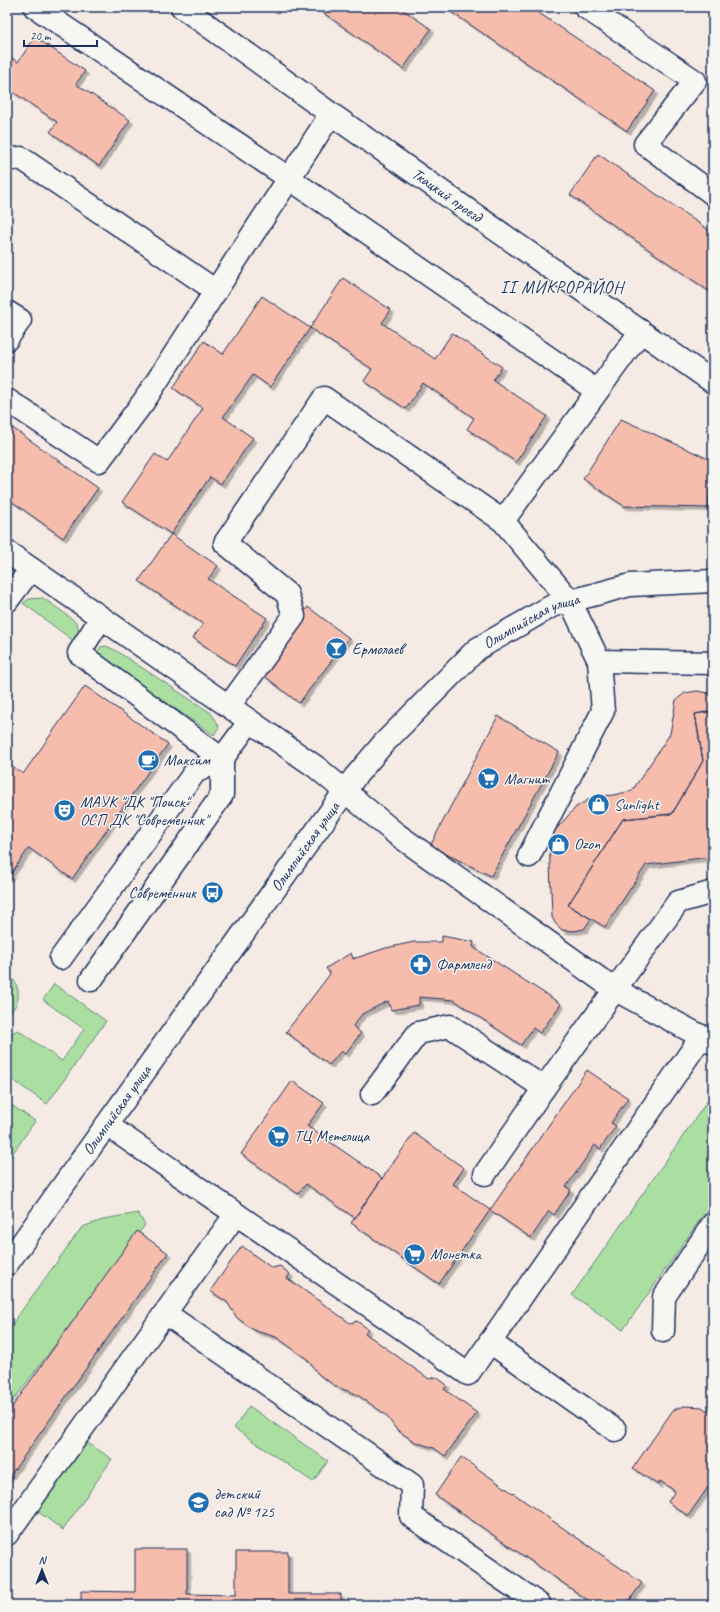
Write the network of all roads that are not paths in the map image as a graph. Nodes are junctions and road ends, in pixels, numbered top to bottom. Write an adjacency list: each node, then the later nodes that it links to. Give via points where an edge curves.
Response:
1 (35, 7): 6 (street)
2 (182, 7): 4 (street, Ткацкий проезд)
3 (585, 7): 7 (street, via 695,81 645,144)
4 (331, 114): 6 (street); 10 (street, Ткацкий проезд)
5 (7, 160): 8 (street, via 21,158)
6 (290, 179): 8 (street); 13 (street)
7 (713, 194)
8 (216, 291): 14 (street, via 144,401 99,461)
9 (7, 312): 11 (street, via 20,320)
10 (641, 331): 12 (street, Ткацкий проезд); 13 (street)
11 (7, 339)
12 (713, 382)
13 (597, 391): 15 (street)
14 (7, 400)
15 (503, 521): 20 (street); 24 (street, via 324,398 225,543 287,594 294,616)
16 (7, 552): 17 (street)
17 (31, 569): 19 (street); 21 (street)
18 (713, 581): 20 (street, Олимпийская улица, via 630,585)
19 (7, 601)
20 (570, 601): 22 (street); 27 (street, Олимпийская улица, via 552,606 477,649 383,744 355,776)
21 (101, 618): 24 (street); 26 (street, via 79,653)
22 (599, 661): 23 (street); 28 (street, via 603,711)
23 (713, 662)
24 (229, 706): 25 (street)
25 (250, 721): 26 (street); 27 (street, via 316,767)
26 (222, 759): 30 (street, via 195,772); 31 (street, via 222,795)
27 (345, 792): 32 (street, via 395,833); 36 (street, Олимпийская улица)
28 (529, 856)
29 (713, 892): 32 (street, via 678,902)
30 (61, 958)
31 (91, 980)
32 (614, 989): 33 (street); 34 (street)
33 (708, 1039): 43 (street)
34 (544, 1088): 35 (street, via 450,1026 418,1033); 37 (street)
35 (372, 1094)
36 (107, 1125): 38 (street); 40 (street, Олимпийская улица)
37 (485, 1174)
38 (236, 1214): 41 (street); 43 (street, via 468,1374)
39 (713, 1224): 42 (street, via 664,1297)
40 (7, 1264)
41 (165, 1313): 45 (street); 46 (street, via 412,1485 411,1516)
42 (663, 1331)
43 (490, 1342): 44 (street)
44 (615, 1430)
45 (7, 1534)
46 (540, 1605)

